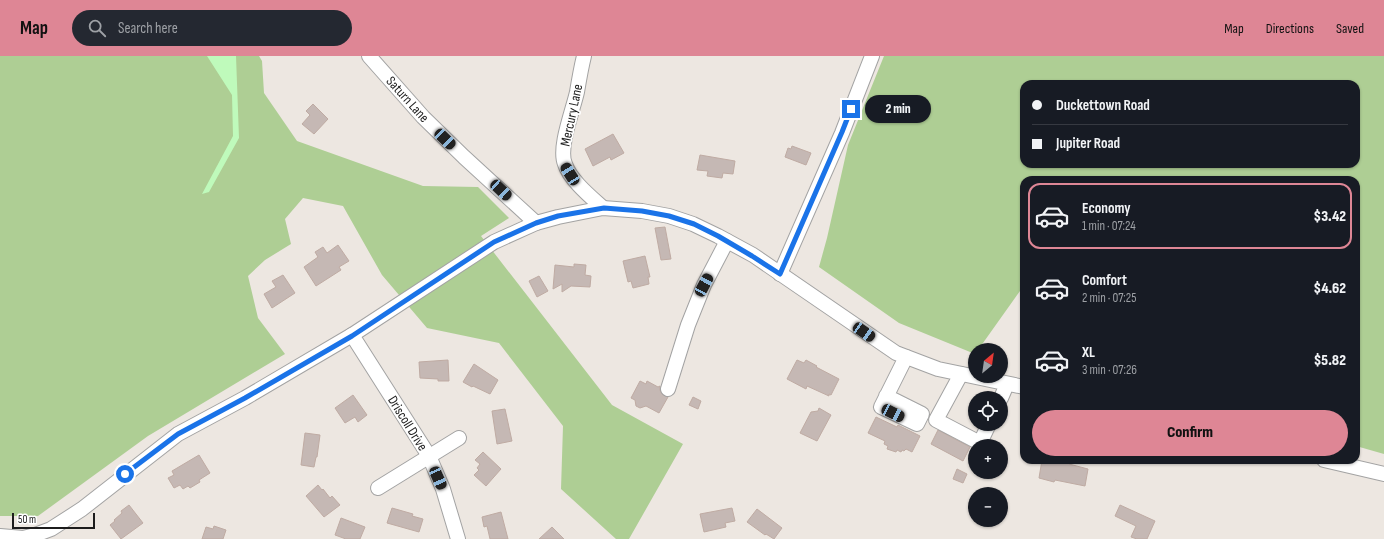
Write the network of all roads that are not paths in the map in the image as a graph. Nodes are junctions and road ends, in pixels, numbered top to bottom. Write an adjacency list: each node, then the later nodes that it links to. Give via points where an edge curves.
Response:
1 (369, 56): 5 (street, Saturn Lane, via 423,117)
2 (584, 56): 4 (street, Mercury Lane, via 563,157 570,174)
3 (872, 56): 7 (street)
4 (604, 208): 5 (street, via 558,216); 6 (street, via 669,216 694,224)
5 (536, 223): 8 (street, via 494,242)
6 (727, 241): 7 (street); 13 (street, via 704,285 688,325)
7 (780, 274): 9 (street, via 896,353)
8 (352, 336): 18 (street, Driscoll Drive); 22 (street, via 178,434 82,509 51,528 23,538)
9 (906, 357): 10 (street, via 938,369); 15 (street)
10 (961, 374): 11 (street); 16 (street, via 936,420 980,444)
11 (1007, 384): 12 (street); 14 (street)
12 (1020, 387)
13 (668, 389)
14 (1004, 391)
15 (886, 396)
16 (986, 431)
17 (459, 438): 18 (street)
18 (429, 456): 21 (street); 23 (street, Driscoll Drive, via 443,489)
19 (1341, 464): 20 (street)
20 (1384, 474)
21 (378, 488)
22 (6, 538)
23 (458, 539)

